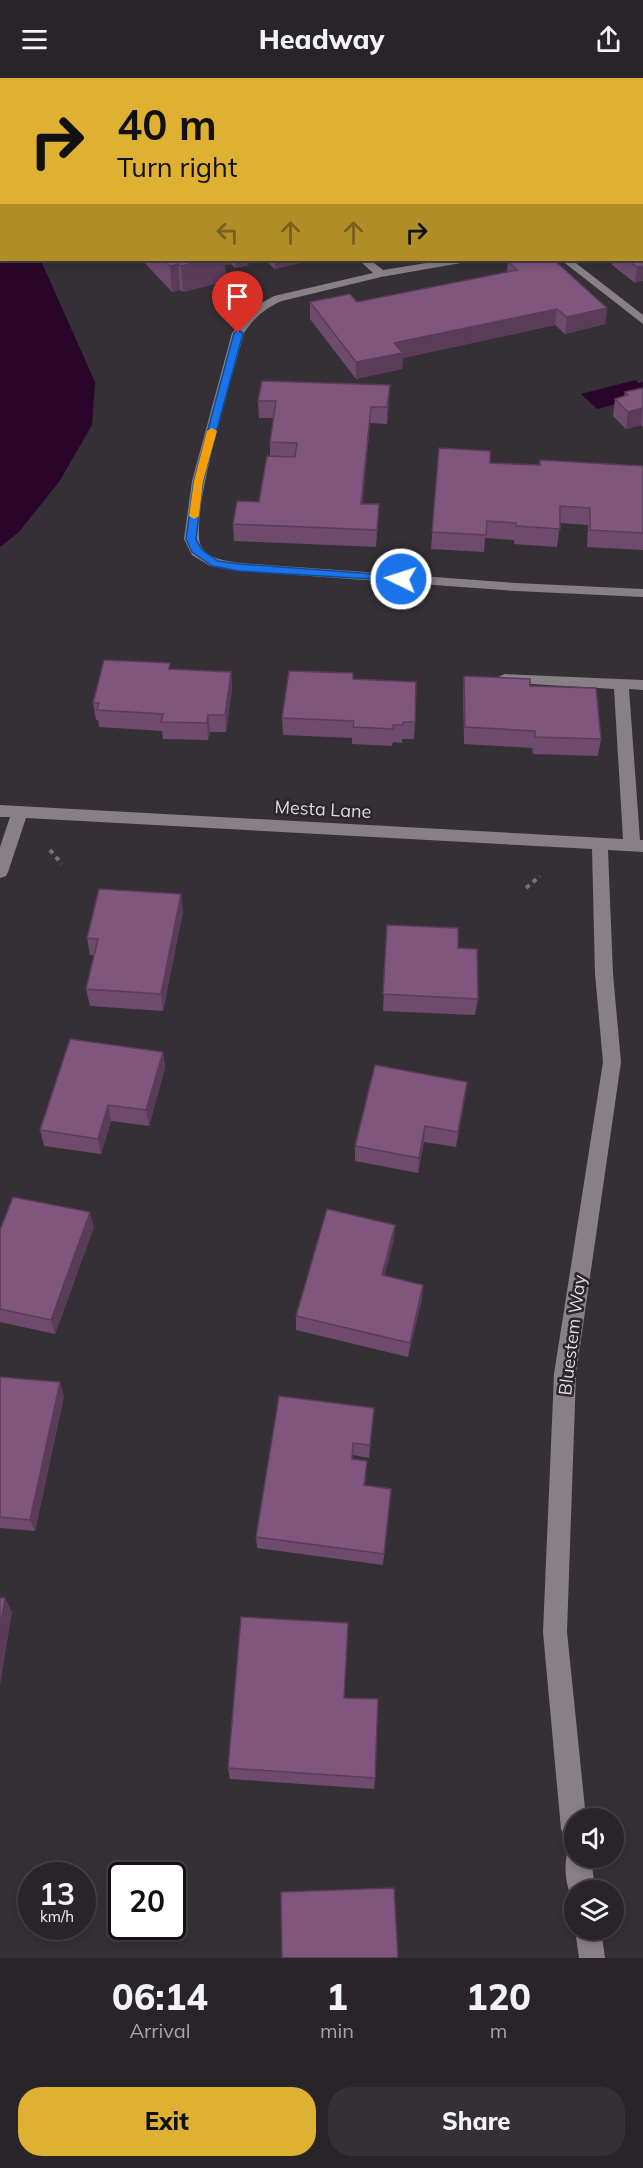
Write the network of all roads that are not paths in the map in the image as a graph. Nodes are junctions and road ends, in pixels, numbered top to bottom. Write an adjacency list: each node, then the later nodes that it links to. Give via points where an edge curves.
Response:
1 (365, 261): 4 (street)
2 (455, 261): 4 (street)
3 (567, 261): 5 (street)
4 (381, 274): 6 (street, via 278,298 262,304 245,321 238,333 198,481 191,539 198,552 215,563 239,567)
5 (643, 321)
6 (643, 592)
7 (490, 679): 8 (street)
8 (621, 684): 9 (street); 13 (street)
9 (643, 685)
10 (0, 811): 11 (street, Mesta Lane)
11 (20, 812): 12 (street, Mesta Lane); 14 (street)
12 (600, 843): 13 (street, Mesta Lane); 15 (street, Bluestem Way, via 604,974 612,1062 565,1374 555,1632)
13 (638, 845)
14 (0, 872)
15 (572, 1808)
16 (590, 1940): 17 (street)
17 (592, 1958)

